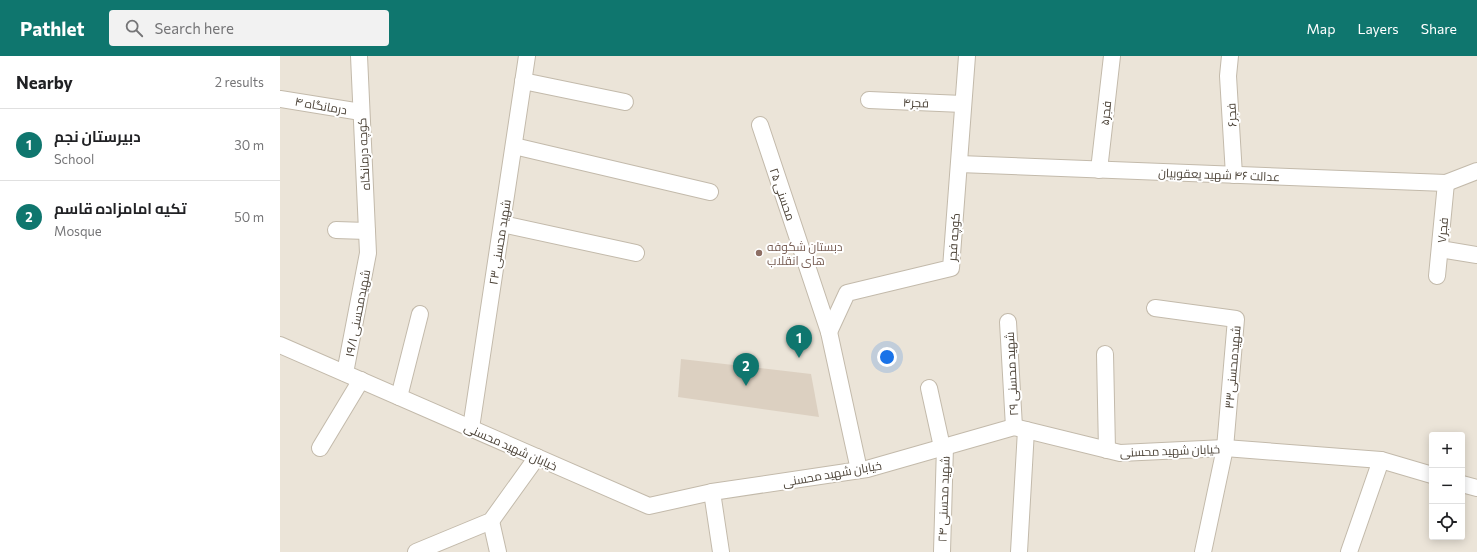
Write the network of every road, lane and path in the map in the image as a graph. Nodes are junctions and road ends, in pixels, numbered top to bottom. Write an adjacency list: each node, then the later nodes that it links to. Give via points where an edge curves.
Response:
1 (359, 56): 11 (street, کوچه درمانگاه)
2 (527, 56): 6 (street, شهید محسنی ۲۳)
3 (967, 56): 10 (street, کوچه فجر)
4 (1112, 56): 15 (street, فجر۵)
5 (1230, 56): 17 (street, فجر۶, via 1228,76)
6 (523, 81): 9 (street); 13 (street, شهید محسنی ۲۳)
7 (280, 98): 11 (street, درمانگاه ۴)
8 (869, 100): 10 (street, فجر۴)
9 (625, 102)
10 (963, 104): 14 (street, کوچه فجر)
11 (361, 112): 22 (street, کوچه درمانگاه)
12 (760, 125): 31 (street, محسنی ۲۵)
13 (514, 146): 19 (street); 20 (street, شهید محسنی ۲۳)
14 (959, 164): 15 (street, عدالت ۴۶ شهید یعقوبیان); 31 (street, کوچه فجر, via 951,268 847,293)
15 (1099, 170): 17 (street, عدالت ۴۶ شهید یعقوبیان)
16 (1477, 171): 18 (street, عدالت ۴۶ شهید یعقوبیان)
17 (1234, 175): 18 (street, عدالت ۴۶ شهید یعقوبیان)
18 (1446, 183): 23 (street, فجر۷)
19 (710, 192)
20 (502, 224): 25 (street); 38 (street, شهید محسنی ۲۳)
21 (336, 230): 22 (street)
22 (367, 231): 24 (street, کوچه درمانگاه)
23 (1440, 249): 26 (street); 27 (street, فجر۷)
24 (368, 253): 34 (street, شهیدمحسنی ۱۹/۱)
25 (636, 253)
26 (1477, 255)
27 (1437, 276)
28 (1155, 308): 42 (street, شهیدمحسنی۳۳, via 1236,319)
29 (420, 314): 37 (street)
30 (1008, 322): 39 (street, شهید محسنی ۲۹)
31 (829, 332): 46 (street, محسنی ۲۵)
32 (280, 345): 34 (street, خیابان شهید محسنی)
33 (1105, 354): 43 (street)
34 (345, 373): 35 (street, خیابان شهید محسنی)
35 (361, 380): 37 (street, خیابان شهید محسنی); 41 (street)
36 (929, 388): 40 (street, شهید محسنی ۲۴)
37 (399, 397): 38 (street, خیابان شهید محسنی)
38 (471, 428): 44 (street, خیابان شهید محسنی)
39 (1020, 428): 40 (street, خیابان شهید محسنی); 43 (street, خیابان شهید محسنی); 56 (street, شهید محسنی ۲۹)
40 (943, 447): 46 (street, خیابان شهید محسنی); 55 (street, شهید محسنی ۲۴)
41 (320, 448)
42 (1225, 448): 43 (street, خیابان شهید محسنی, via 1120,453); 45 (street, خیابان شهید محسنی); 57 (street)
43 (1107, 450)
44 (537, 457): 50 (street, خیابان شهید محسنی, via 650,506); 51 (street)
45 (1381, 460): 47 (street, خیابان شهید محسنی); 58 (street)
46 (859, 470): 50 (street, خیابان شهید محسنی)
47 (1429, 474)
48 (1465, 485): 49 (street)
49 (1477, 488)
50 (712, 492): 54 (street)
51 (491, 522): 52 (street); 53 (street)
52 (419, 551)
53 (498, 552)
54 (721, 552)
55 (942, 552)
56 (1019, 552)
57 (1203, 552)
58 (1348, 552)

